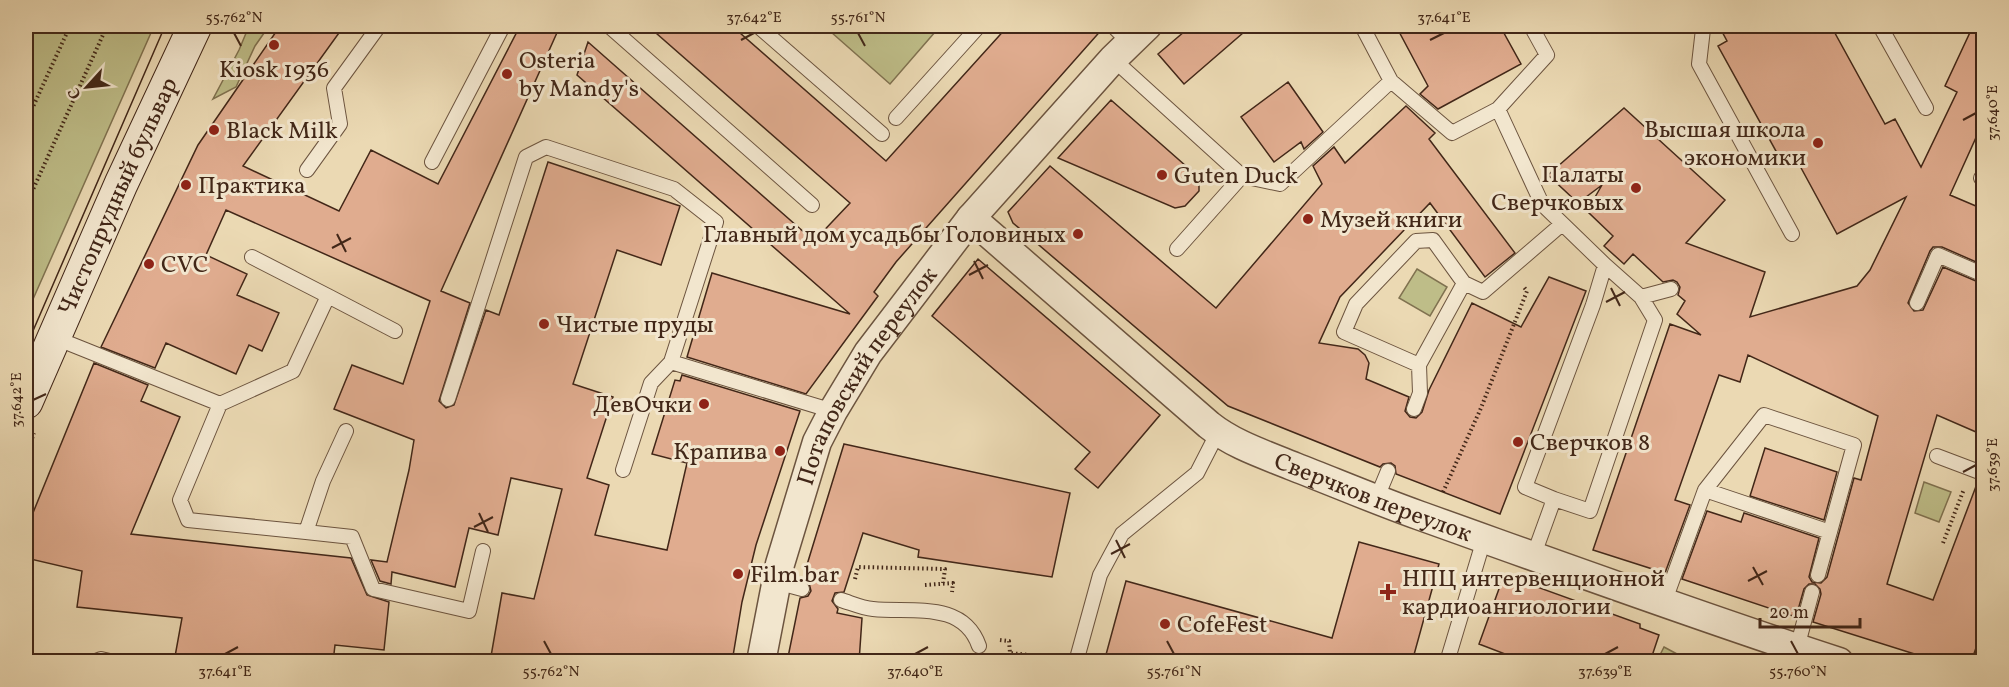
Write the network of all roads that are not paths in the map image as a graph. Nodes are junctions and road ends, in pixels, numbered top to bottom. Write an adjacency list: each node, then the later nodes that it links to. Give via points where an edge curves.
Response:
1 (195, 26): 36 (main road, Чистопрудный бульвар)
2 (379, 26): 18 (lane, via 334,88 340,123)
3 (503, 26): 17 (lane)
4 (609, 26): 22 (lane)
5 (758, 26): 16 (lane)
6 (979, 26): 15 (lane)
7 (1362, 26): 12 (lane)
8 (1531, 26): 14 (lane, via 1547,55)
9 (1701, 26): 25 (lane, via 1699,64)
10 (1880, 26): 13 (lane)
11 (1125, 38): 20 (lane); 23 (street, Потаповский переулок)
12 (1391, 81): 14 (lane, via 1452,133); 20 (lane, via 1281,184)
13 (1926, 108)
14 (1498, 109): 24 (lane, via 1542,204)
15 (896, 118)
16 (882, 134)
17 (432, 162)
18 (307, 170)
19 (1983, 174): 21 (lane)
20 (1242, 176): 26 (lane)
21 (1983, 179)
22 (812, 205)
23 (971, 218): 43 (street, Потаповский переулок, via 868,353); 45 (street, Сверчков переулок)
24 (1563, 225): 28 (lane); 30 (lane, via 1483,292)
25 (1792, 234)
26 (1177, 249)
27 (252, 256): 32 (lane)
28 (1605, 265): 33 (lane); 51 (lane, via 1525,487)
29 (1983, 275): 34 (lane, via 1938,255)
30 (1464, 283): 38 (lane); 38 (lane, via 1433,240 1416,241 1356,304 1344,332)
31 (1671, 289): 33 (lane)
32 (328, 296): 35 (lane); 41 (lane, via 293,371)
33 (1641, 297): 51 (lane, via 1655,320 1590,511)
34 (1917, 303)
35 (395, 331)
36 (53, 337): 40 (main road, Чистопрудный бульвар); 41 (lane)
37 (671, 362): 39 (lane, via 716,222 674,189 546,147 526,157); 43 (lane); 47 (lane, via 651,383)
38 (1419, 365): 42 (lane, via 1420,393)
39 (448, 399)
40 (26, 402)
41 (220, 404): 53 (lane, via 180,500 188,519)
42 (1414, 409)
43 (833, 411): 66 (street, Потаповский переулок, via 818,442 789,585)
44 (346, 431): 53 (lane)
45 (1218, 432): 52 (street, Сверчков переулок); 67 (lane, via 1197,473 1122,534 1100,575)
46 (1937, 456): 49 (lane)
47 (623, 470)
48 (1388, 471): 52 (lane)
49 (1977, 471)
50 (1705, 490): 54 (lane); 54 (lane, via 1764,415 1854,445); 61 (lane)
51 (1554, 499): 57 (lane)
52 (1376, 500): 55 (street, Сверчков переулок)
53 (306, 532): 56 (lane, via 352,537 373,589 469,611)
54 (1830, 532): 58 (lane)
55 (1484, 539): 57 (street, Сверчков переулок); 68 (lane)
56 (483, 551)
57 (1533, 557): 61 (street, Сверчков переулок)
58 (1818, 575)
59 (1812, 592): 63 (lane)
60 (841, 600): 62 (lane, via 871,609 949,614 965,624)
61 (1664, 603): 63 (street, Сверчков переулок)
62 (979, 646)
63 (1778, 650): 69 (street, Сверчков переулок)
64 (93, 662): 65 (lane)
65 (114, 662)
66 (761, 662)
67 (1076, 662)
68 (1447, 662)
69 (1839, 662)

